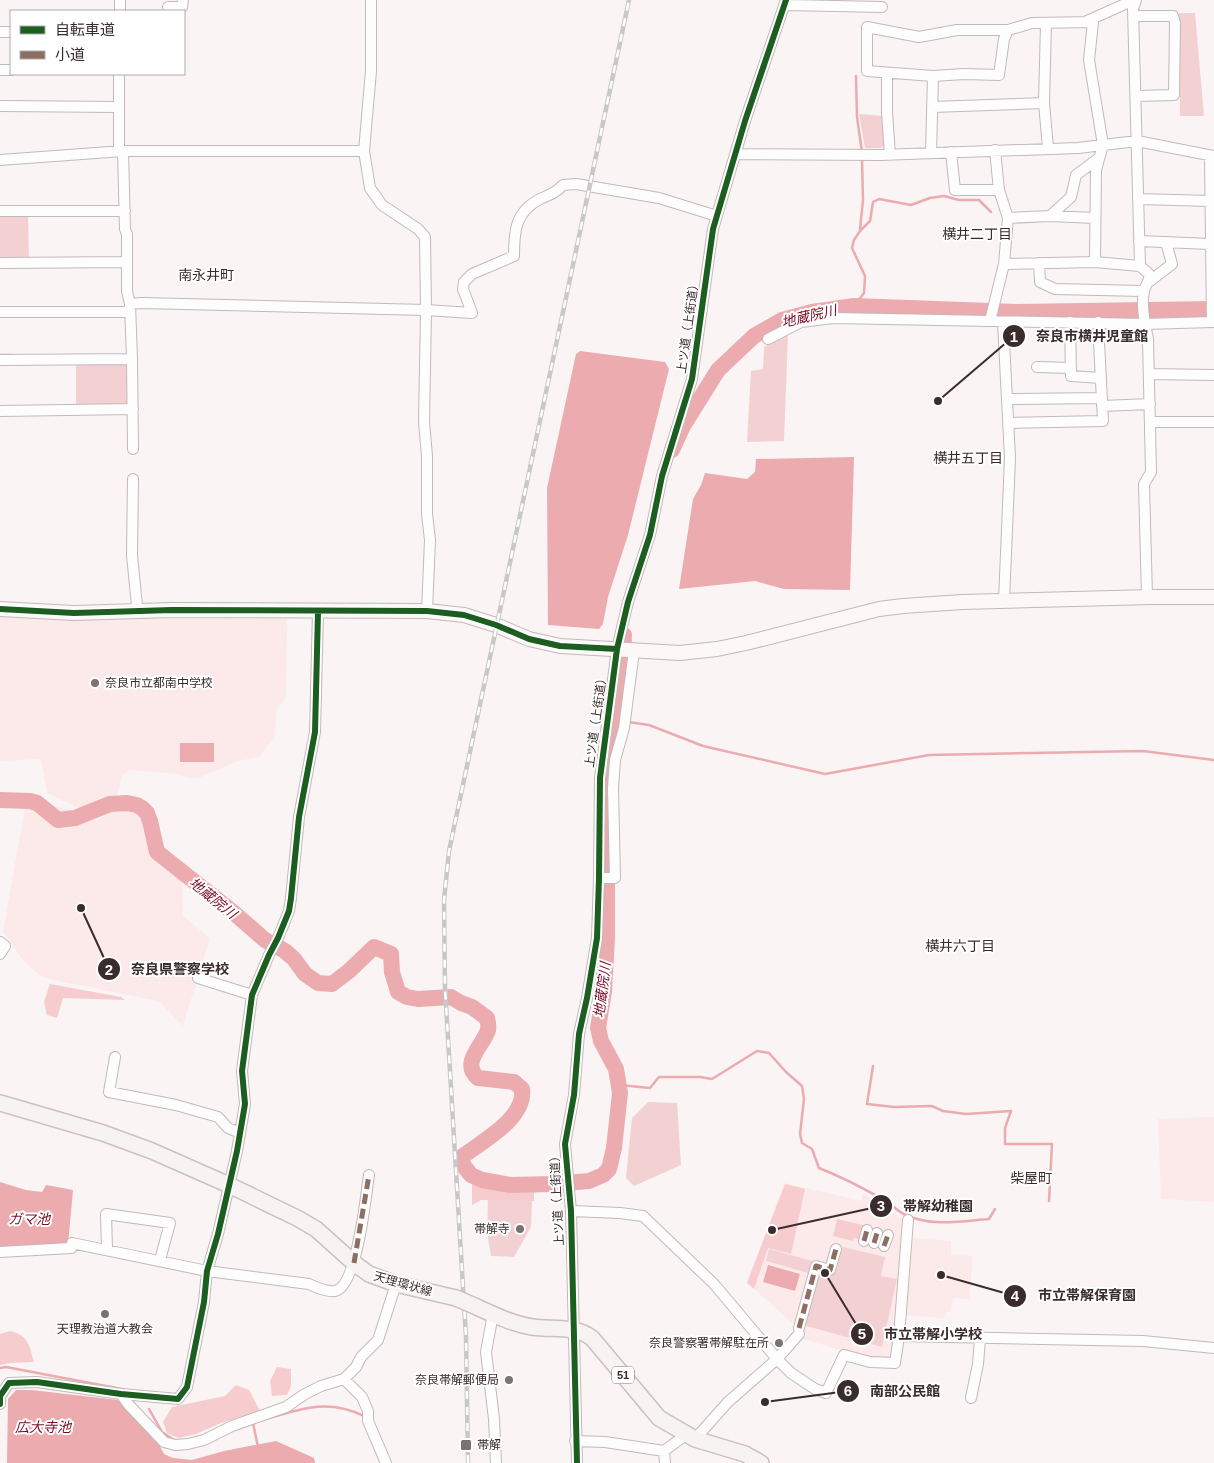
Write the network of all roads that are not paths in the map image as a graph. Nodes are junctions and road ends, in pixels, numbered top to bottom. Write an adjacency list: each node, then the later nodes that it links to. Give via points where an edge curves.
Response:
1 (183, 0): 5 (street, via 182,7)
2 (371, 0): 24 (street, via 372,70)
3 (1135, 0): 7 (street); 8 (street)
4 (786, 2): 6 (street); 27 (street, 上ツ道（上街道）)
5 (168, 7)
6 (882, 7)
7 (1134, 16): 14 (street); 14 (street, via 1173,16 1175,23 1174,95)
8 (1086, 22): 9 (street); 20 (street, via 1093,22 1089,60)
9 (1046, 23): 10 (street, via 1032,23); 15 (street)
10 (1008, 30): 11 (street, via 957,30 919,37 867,28 867,71); 13 (street, via 999,75)
11 (887, 73): 13 (street); 28 (street)
12 (119, 75): 17 (street)
13 (933, 76): 18 (street)
14 (1136, 96): 19 (street)
15 (1044, 103): 18 (street); 21 (street)
16 (0, 106): 17 (street)
17 (119, 107): 23 (street)
18 (932, 107): 26 (street)
19 (1137, 142): 20 (street); 29 (street); 33 (street)
20 (1103, 145): 21 (street); 30 (street)
21 (1048, 148): 22 (street)
22 (995, 150): 25 (street); 32 (street)
23 (121, 151): 24 (street); 31 (street); 36 (street)
24 (364, 151): 53 (street, via 370,188 374,194 425,237)
25 (952, 152): 26 (street); 32 (street, via 955,190)
26 (931, 153): 28 (street)
27 (735, 154): 28 (street); 37 (street, 上ツ道（上街道）)
28 (890, 155)
29 (1212, 156): 34 (street)
30 (1099, 158): 38 (street, via 1076,175 1071,197); 40 (street)
31 (0, 160)
32 (999, 190): 39 (street)
33 (1138, 199): 34 (street); 41 (street)
34 (1211, 201): 43 (street)
35 (0, 211): 36 (street)
36 (125, 211): 44 (street)
37 (717, 216): 53 (street, via 658,198 576,184 563,185 557,192 529,206 518,220 514,232 514,256 472,274 464,282 463,289 472,313); 86 (street, 上ツ道（上街道）, via 692,379 662,476 650,536 628,602)
38 (1050, 216): 39 (street); 40 (street)
39 (1008, 218): 48 (street)
40 (1096, 218): 45 (street)
41 (1139, 241): 42 (street); 49 (street)
42 (1166, 242): 43 (street); 50 (street, via 1172,264)
43 (1211, 244): 56 (street)
44 (127, 262): 46 (street); 52 (street, via 126,291)
45 (1095, 262): 47 (street); 49 (street)
46 (0, 263)
47 (1039, 263): 48 (street); 51 (street, via 1040,282 1055,289)
48 (1004, 264): 57 (street)
49 (1140, 266): 50 (street, via 1149,274)
50 (1150, 281): 51 (street)
51 (1144, 291): 55 (street)
52 (130, 308): 53 (street, via 141,303); 54 (street); 62 (street)
53 (426, 310): 84 (street, via 424,422 430,540)
54 (0, 312)
55 (1144, 316): 56 (street); 60 (street); 66 (street)
56 (1212, 316)
57 (991, 317): 58 (street); 61 (street, via 833,318 801,322)
58 (1003, 322): 59 (street); 69 (street)
59 (1070, 322): 60 (street); 65 (street)
60 (1098, 322): 68 (street)
61 (768, 338)
62 (132, 359): 63 (street); 72 (street)
63 (0, 360)
64 (1037, 366): 65 (street)
65 (1071, 368): 68 (street, via 1071,376)
66 (1149, 374): 67 (street); 71 (street)
67 (1214, 375)
68 (1101, 378): 70 (street)
69 (1007, 399): 70 (street); 76 (street)
70 (1102, 402): 71 (street); 76 (street, via 1103,421)
71 (1150, 404): 74 (street)
72 (133, 409): 73 (street); 77 (street)
73 (0, 411)
74 (1151, 422): 75 (street); 79 (street, via 1151,472 1144,484)
75 (1214, 422)
76 (1008, 423): 81 (street, via 1010,458)
77 (133, 449)
78 (133, 480): 82 (street, via 132,555)
79 (1146, 597): 80 (street); 81 (street)
80 (1214, 597)
81 (1004, 601): 87 (street, via 879,609 709,650 680,653)
82 (137, 606)
83 (0, 609): 85 (street, via 74,613 172,610)
84 (427, 611): 85 (street); 86 (street, via 464,615 560,646)
85 (318, 612): 92 (street, via 315,732 299,817 291,898 278,938)
86 (617, 649): 87 (street); 88 (street, 上ツ道（上街道）, via 600,778)
87 (634, 651): 88 (street, via 625,723 615,760 614,878)
88 (605, 878): 98 (street, 上ツ道（上街道）, via 579,1034 574,1095 565,1144)
89 (0, 942): 90 (street, via 5,946)
90 (0, 954)
91 (198, 978): 92 (street)
92 (252, 995): 95 (street, via 242,1071 245,1104)
93 (115, 1058): 95 (street, via 109,1092 218,1117 228,1128)
94 (0, 1103): 97 (main road, 天理環状線 / 51, via 119,1139)
95 (240, 1133): 97 (street)
96 (369, 1175): 106 (street)
97 (230, 1185): 106 (main road, 天理環状線 / 51, via 316,1230); 107 (street)
98 (571, 1211): 110 (street, 上ツ道（上街道）); 114 (street, via 642,1216 714,1284)
99 (908, 1220): 111 (street)
100 (872, 1231): 101 (street, via 874,1243)
101 (888, 1235)
102 (107, 1249): 104 (street, via 72,1243 71,1248); 105 (street); 105 (street, via 106,1214 170,1223)
103 (836, 1249): 114 (street, via 830,1270 816,1266 799,1331)
104 (0, 1252)
105 (160, 1260): 107 (street)
106 (354, 1263): 107 (street, via 343,1286 336,1291 320,1290 309,1284); 108 (main road, 天理環状線 / 51, via 369,1274)
107 (207, 1271): 118 (street, via 187,1387 178,1400)
108 (396, 1284): 109 (main road, 天理環状線 / 51, bridge, via 456,1298); 116 (street, via 378,1340)
109 (493, 1314): 110 (main road, 天理環状線 / 51, via 532,1327); 125 (street, via 486,1352)
110 (573, 1329): 121 (main road, 天理環状線 / 51, via 592,1338 659,1418); 122 (street, 上ツ道（上街道）)
111 (899, 1336): 112 (street); 114 (street, via 895,1363 870,1362 844,1355 826,1393 805,1384)
112 (980, 1339): 113 (street, via 1143,1341); 119 (street)
113 (1214, 1348)
114 (777, 1359): 121 (street)
115 (0, 1377): 117 (street)
116 (344, 1378): 118 (street, via 305,1394 286,1407 232,1426 204,1440 175,1446 164,1442); 124 (street, via 362,1397)
117 (9, 1383): 118 (street, via 37,1382); 120 (street, via 0,1396)
118 (121, 1394)
119 (971, 1398)
120 (0, 1404)
121 (691, 1436): 123 (street); 128 (main road, 天理環状線 / 51, via 745,1454)
122 (575, 1441): 123 (street); 126 (street, 上ツ道（上街道）)
123 (664, 1451): 127 (street)
124 (386, 1463)
125 (496, 1463)
126 (576, 1463)
127 (665, 1463)
128 (761, 1463)

